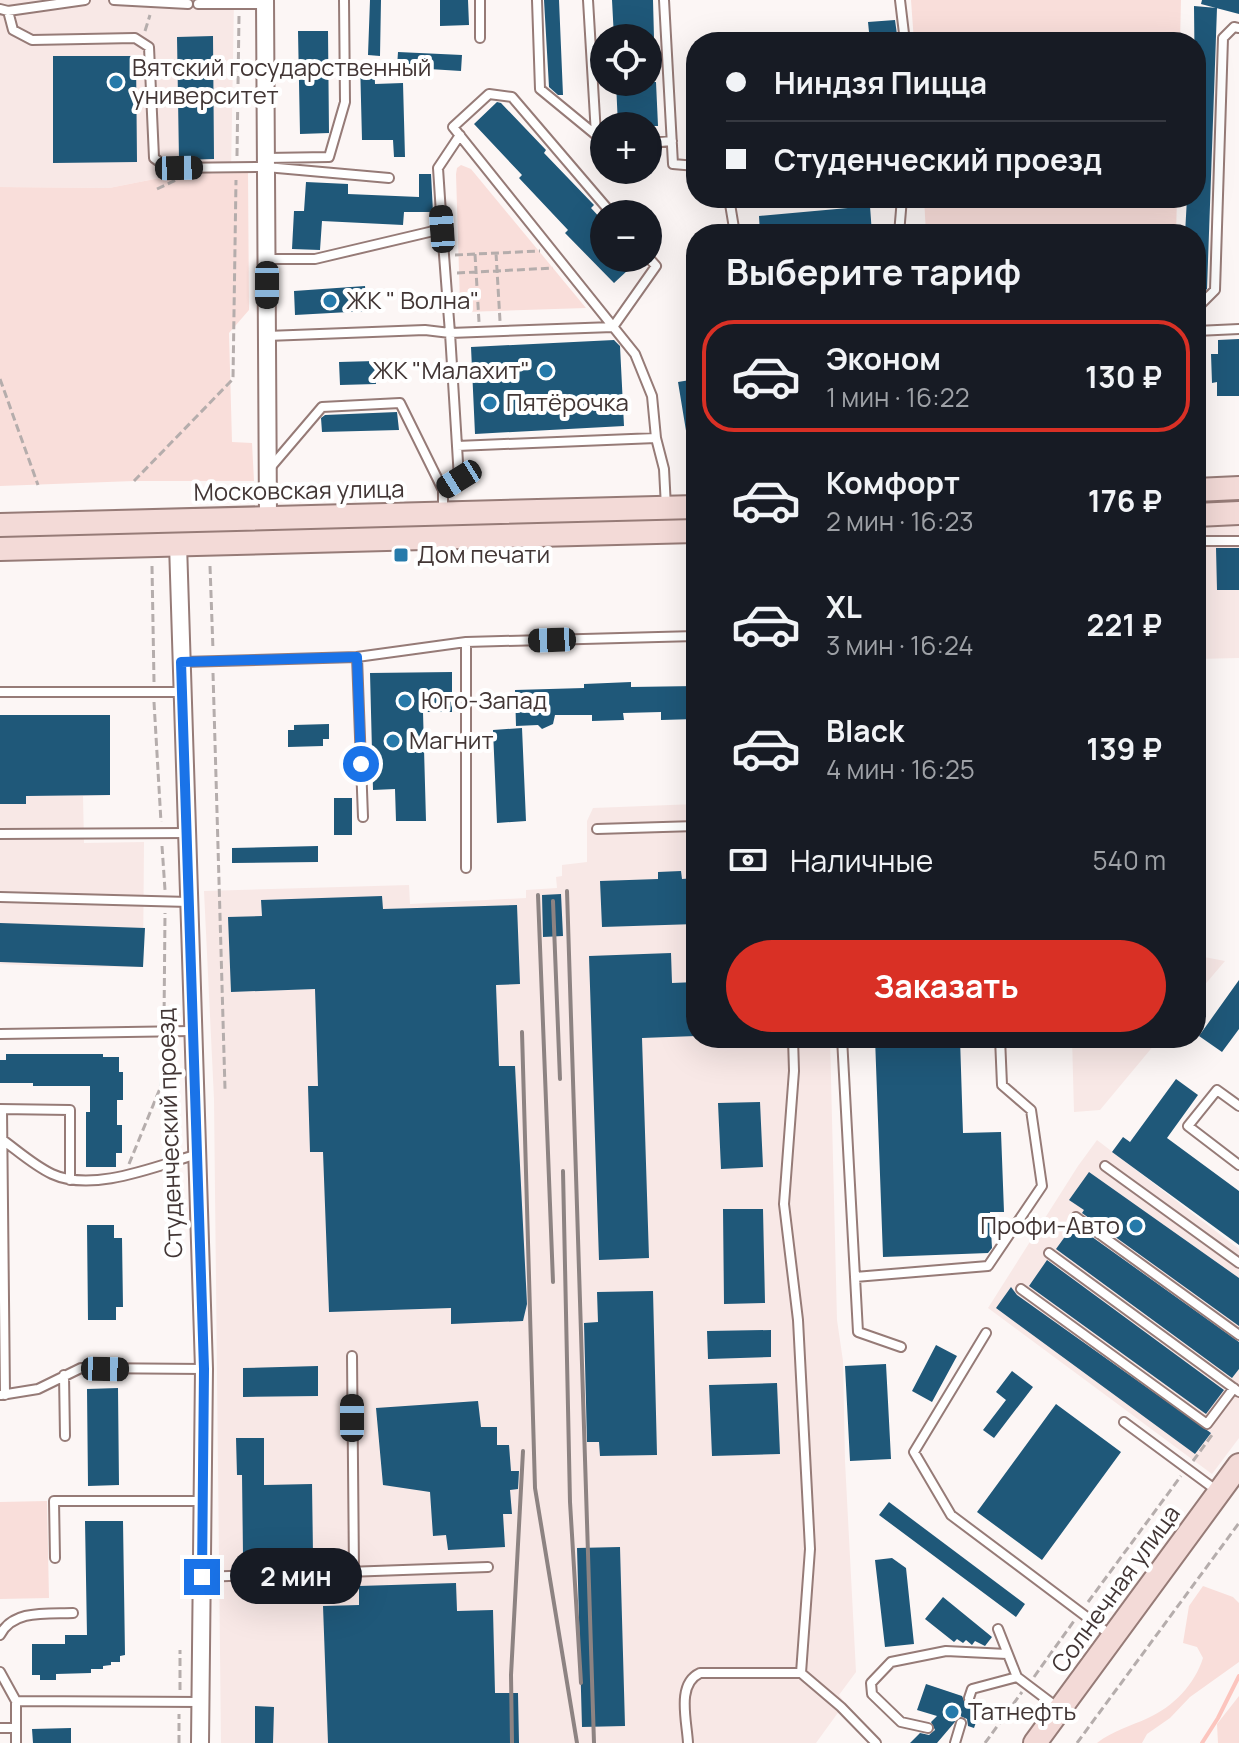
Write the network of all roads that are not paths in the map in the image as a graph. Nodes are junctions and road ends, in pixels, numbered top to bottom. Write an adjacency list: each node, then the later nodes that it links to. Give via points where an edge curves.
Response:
1 (85, 0): 9 (lane)
2 (114, 0): 10 (lane)
3 (344, 0): 20 (lane, via 345,102 329,157)
4 (480, 0): 14 (lane)
5 (537, 0): 16 (lane, via 540,89)
6 (588, 0): 15 (lane)
7 (664, 0): 18 (lane)
8 (900, 0): 13 (lane)
9 (54, 2): 11 (lane)
10 (265, 2): 20 (street)
11 (4, 10): 20 (lane, via 13,30 32,40 143,41 151,53 154,158 168,168)
12 (1239, 28): 27 (lane, via 1223,38 1215,290)
13 (904, 32)
14 (480, 38)
15 (598, 112)
16 (590, 129)
17 (460, 135): 23 (lane, via 453,127 489,94 512,97); 24 (lane, via 438,168); 28 (lane)
18 (672, 141): 19 (lane); 21 (lane, via 673,164)
19 (662, 142)
20 (266, 162): 22 (lane); 25 (street)
21 (686, 165)
22 (389, 178)
23 (600, 200)
24 (442, 229): 25 (lane, via 315,259); 31 (lane)
25 (267, 259): 32 (street)
26 (652, 272): 28 (lane)
27 (1206, 299)
28 (613, 327): 31 (lane); 33 (lane, via 635,354 652,396)
29 (1239, 329): 30 (lane)
30 (1206, 331)
31 (450, 333): 32 (lane); 34 (lane)
32 (267, 336): 35 (street)
33 (656, 438): 34 (lane); 39 (lane)
34 (457, 446): 37 (lane, via 459,479)
35 (267, 471): 37 (lane, via 322,407 400,403); 44 (street)
36 (1239, 488): 38 (main road)
37 (443, 490): 42 (lane)
38 (1206, 490)
39 (666, 507): 40 (main road, Московская улица); 42 (main road, Московская улица)
40 (686, 507)
41 (1239, 513): 43 (main road)
42 (443, 514): 44 (main road, Московская улица)
43 (1206, 515)
44 (268, 518): 45 (main road, Московская улица)
45 (177, 520): 46 (main road, Московская улица); 50 (main road, Студенческий проезд)
46 (0, 525)
47 (686, 531): 50 (main road, Московская улица)
48 (1206, 541): 49 (lane)
49 (1239, 541)
50 (178, 544): 51 (main road, Московская улица); 55 (street, Студенческий проезд)
51 (0, 549)
52 (686, 636): 53 (lane)
53 (466, 642): 54 (lane); 63 (lane)
54 (357, 657): 55 (lane); 58 (lane)
55 (181, 662): 57 (street, Студенческий проезд)
56 (0, 692): 57 (lane)
57 (182, 692): 61 (street, Студенческий проезд)
58 (363, 817)
59 (686, 826): 60 (lane)
60 (597, 829)
61 (187, 833): 62 (lane); 65 (street, Студенческий проезд)
62 (0, 834)
63 (466, 868)
64 (0, 897): 65 (lane)
65 (189, 902): 66 (street, Студенческий проезд)
66 (191, 1031): 67 (lane); 74 (street, Студенческий проезд)
67 (0, 1034)
68 (793, 1048): 107 (lane, via 784,1204 798,1320 810,1549)
69 (843, 1048): 81 (lane)
70 (1000, 1048): 81 (lane, via 1002,1085 1031,1110 1042,1186 988,1266)
71 (1239, 1106): 75 (lane, via 1217,1090 1188,1126)
72 (1, 1110): 73 (lane); 77 (lane, via 70,1110)
73 (1, 1139): 77 (lane, via 42,1169); 83 (lane)
74 (199, 1154): 77 (lane, via 125,1174); 88 (street, Студенческий проезд)
75 (1239, 1165)
76 (1105, 1166): 80 (lane)
77 (70, 1180)
78 (1076, 1217): 85 (lane)
79 (1049, 1253): 90 (lane)
80 (1239, 1263)
81 (855, 1277): 86 (lane, via 858,1332)
82 (1021, 1289): 90 (lane, via 1207,1424)
83 (2, 1325): 91 (lane)
84 (986, 1333): 104 (lane, via 914,1452 951,1515)
85 (1239, 1335)
86 (901, 1347)
87 (352, 1356): 99 (lane)
88 (204, 1369): 89 (lane, via 81,1368); 96 (street, Студенческий проезд)
89 (64, 1375): 91 (lane, via 38,1389); 93 (lane)
90 (1236, 1390)
91 (2, 1395)
92 (1124, 1422): 95 (lane)
93 (65, 1436)
94 (1239, 1465): 95 (main road, Солнечная улица)
95 (1219, 1492): 104 (main road, Солнечная улица)
96 (203, 1501): 97 (lane, via 54,1501); 100 (street, Студенческий проезд)
97 (55, 1558)
98 (488, 1567): 99 (lane)
99 (354, 1572): 100 (lane)
100 (202, 1577): 111 (street, Студенческий проезд)
101 (73, 1613): 103 (lane, via 28,1615 14,1620)
102 (998, 1629): 105 (lane)
103 (0, 1635)
104 (1113, 1637): 112 (main road, Солнечная улица)
105 (1007, 1654): 108 (lane); 116 (lane, via 946,1651 891,1662 871,1683 872,1694 901,1722)
106 (0, 1672): 110 (lane)
107 (801, 1673): 121 (lane, via 694,1676 685,1692); 122 (lane)
108 (1017, 1677): 109 (lane, via 972,1689); 112 (lane)
109 (969, 1698)
110 (16, 1701): 111 (lane); 115 (lane)
111 (201, 1702): 120 (street, Студенческий проезд)
112 (1060, 1709): 123 (main road, Солнечная улица)
113 (961, 1723): 118 (lane)
114 (0, 1728): 115 (lane)
115 (16, 1728): 119 (lane)
116 (928, 1728)
117 (946, 1733): 118 (lane)
118 (956, 1740)
119 (16, 1743)
120 (200, 1743)
121 (688, 1743)
122 (876, 1743)
123 (1035, 1743)

